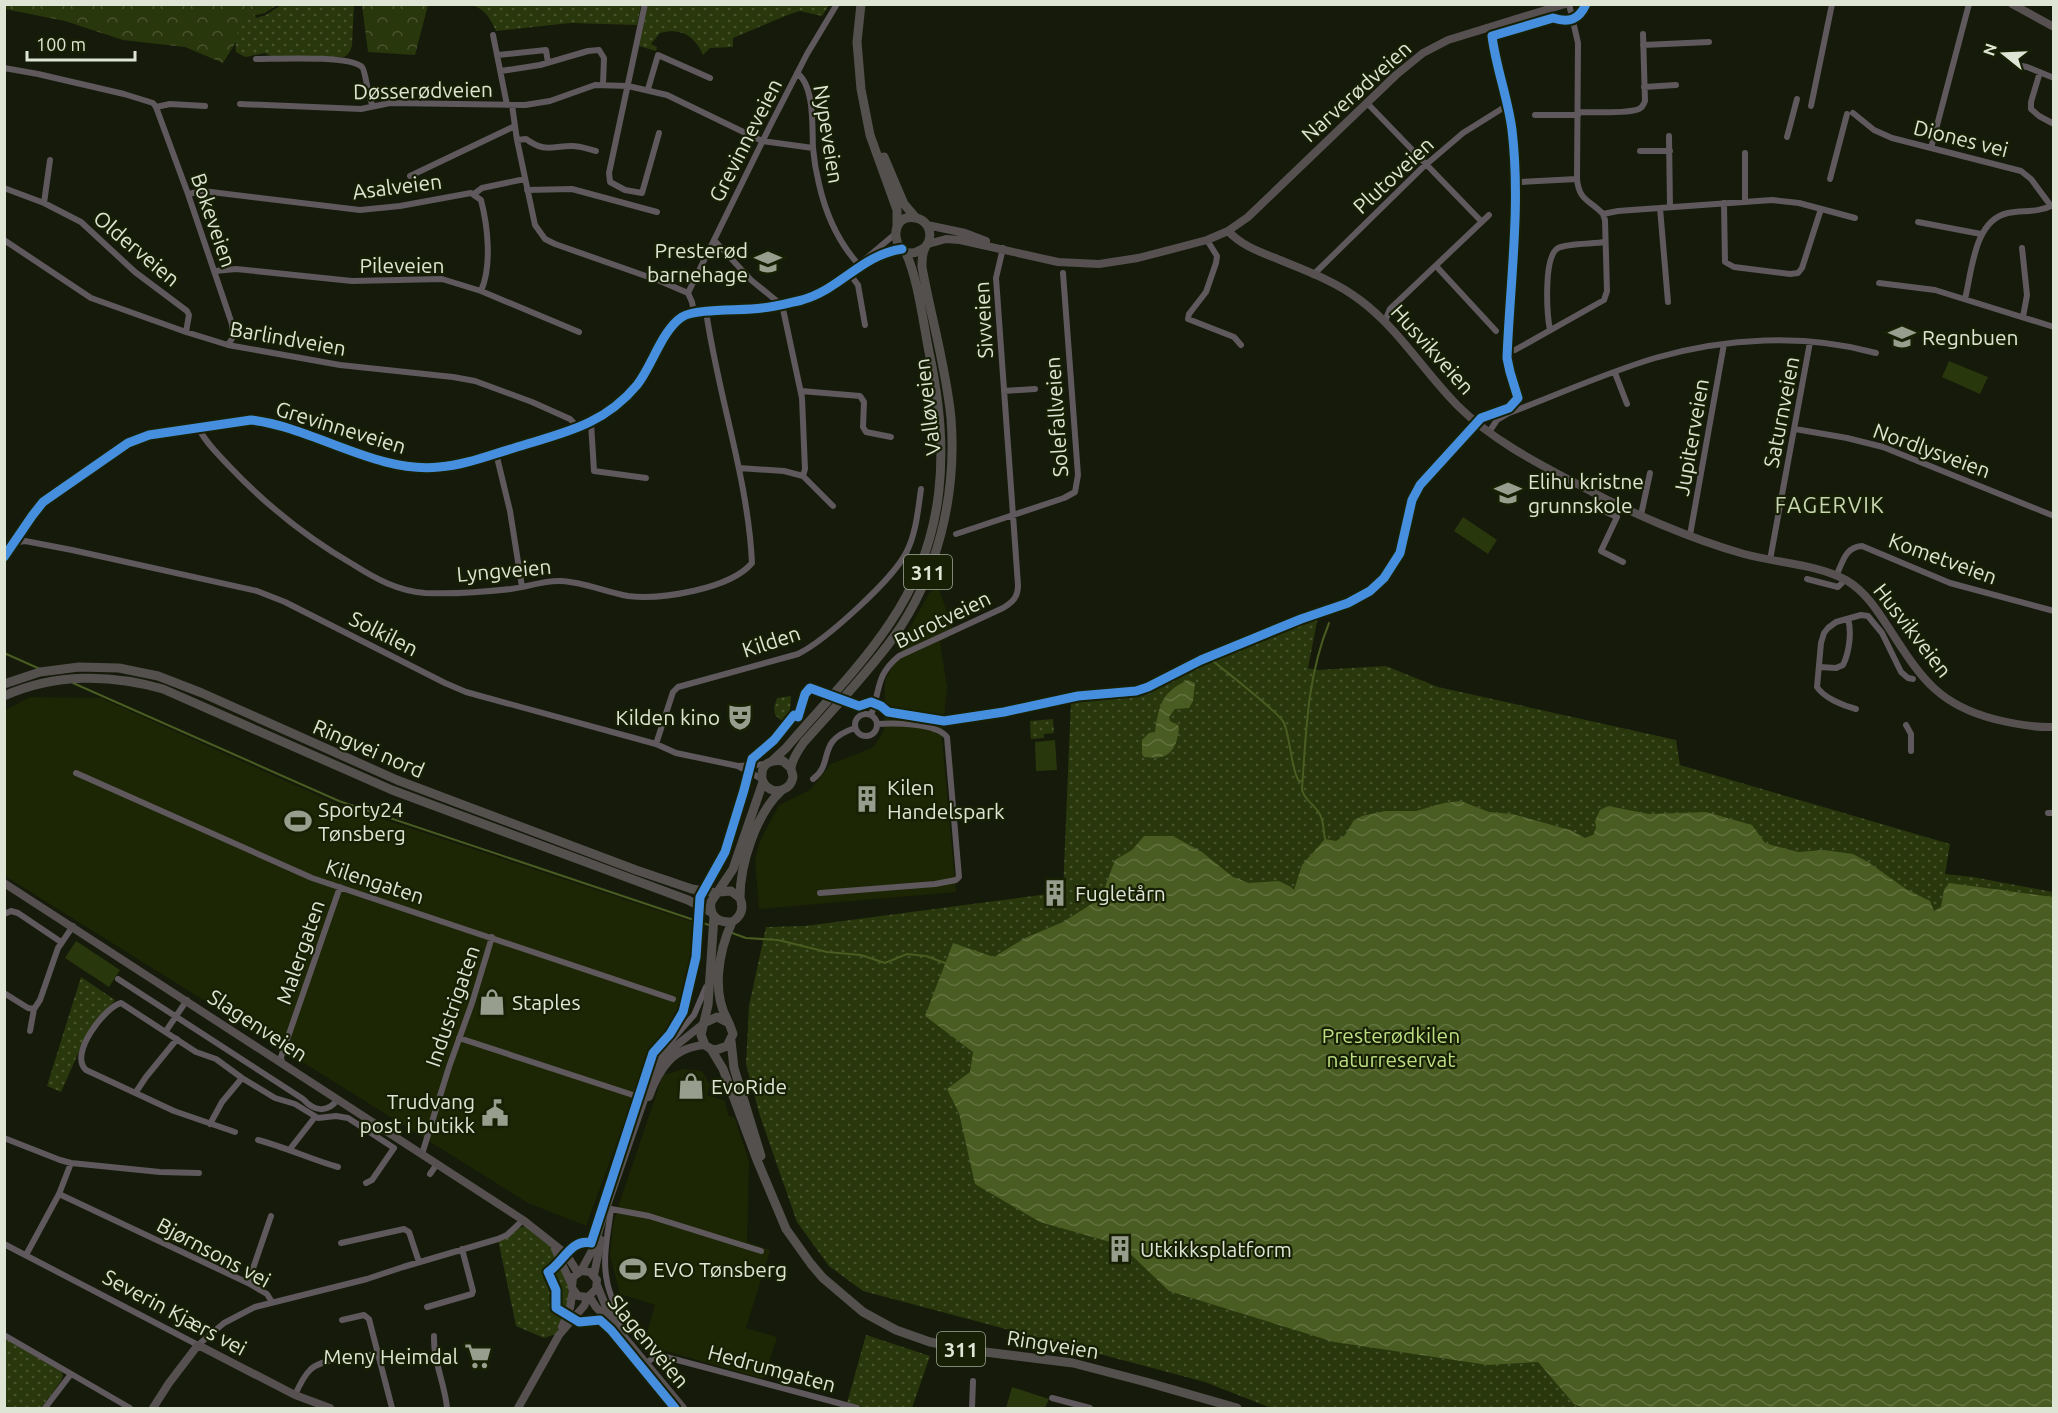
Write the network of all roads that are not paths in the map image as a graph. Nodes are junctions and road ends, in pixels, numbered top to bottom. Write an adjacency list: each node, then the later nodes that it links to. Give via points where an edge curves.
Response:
1 (645, 4): 25 (street)
2 (837, 4): 20 (street, Grevinneveien)
3 (861, 4): 39 (main road, 311, via 857,58)
4 (1567, 4): 29 (main road, Narverødveien, via 1434,46); 37 (street, via 1578,43)
5 (1832, 4): 32 (street)
6 (1969, 4): 48 (street)
7 (2012, 4): 8 (main road)
8 (2054, 27)
9 (1643, 34): 12 (street)
10 (493, 36): 13 (street)
11 (1709, 42): 12 (street)
12 (1643, 45): 26 (street)
13 (498, 55): 15 (street, Døsserødveien, via 546,50); 18 (street)
14 (256, 59): 34 (street, via 352,62 365,72)
15 (548, 63): 18 (street, Døsserødveien); 23 (street, Døsserødveien, via 599,50 604,58)
16 (2017, 65): 19 (street)
17 (4, 68): 35 (street, via 124,94)
18 (501, 71): 31 (street)
19 (2040, 72): 22 (street); 40 (street, via 2031,108)
20 (797, 74): 46 (street, Grevinneveien); 47 (street, Nypeveien, via 805,82 810,100)
21 (710, 78): 27 (street, via 658,55)
22 (2054, 78)
23 (603, 84): 25 (street, Døsserødveien); 31 (street, Døsserødveien, via 542,104)
24 (1676, 85): 26 (street)
25 (628, 86): 27 (street, Døsserødveien); 42 (street, via 610,182 642,193)
26 (1644, 87): 37 (street, via 1644,103 1638,109)
27 (648, 89): 46 (street, Døsserødveien, via 686,103)
28 (1797, 99): 44 (street)
29 (1367, 103): 54 (street); 80 (main road, Narverødveien, via 1259,207)
30 (240, 104): 34 (street, Døsserødveien, via 361,109)
31 (510, 105): 34 (street, Døsserødveien); 41 (street)
32 (1811, 105)
33 (205, 106): 35 (street)
34 (373, 106)
35 (156, 107): 62 (street, Bokeveien)
36 (1503, 108): 54 (street, Plutoveien)
37 (1578, 113): 38 (street); 57 (street)
38 (1535, 115)
39 (867, 119): 74 (main road, 311, via 902,200); 79 (main road, 311, via 895,206)
40 (2054, 124)
41 (515, 126): 45 (street); 55 (street)
42 (659, 133)
43 (1670, 136): 51 (street)
44 (1787, 137)
45 (517, 140): 49 (street, via 526,139 547,149 569,146); 56 (street)
46 (762, 141): 47 (street, Døsserødveien); 83 (street, Grevinneveien)
47 (813, 148): 90 (street, Nypeveien, via 819,186 837,235)
48 (1931, 148): 58 (street, Diones vei, via 1878,133 1850,114); 67 (street, Diones vei, via 2021,171)
49 (596, 151)
50 (1640, 151): 51 (street)
51 (1670, 151): 68 (street)
52 (1745, 153): 64 (street)
53 (50, 160): 65 (street)
54 (1426, 164): 76 (street); 95 (street, Plutoveien)
55 (410, 176)
56 (525, 179): 61 (street); 63 (street, via 482,188)
57 (1577, 179): 59 (street); 72 (street, via 1583,197)
58 (1830, 179)
59 (1521, 182)
60 (4, 188): 65 (street, Olderveien)
61 (527, 190): 71 (street, via 579,190); 98 (street, via 535,225 545,238)
62 (188, 194): 63 (street, Asalveien, via 203,191 360,210 466,192); 92 (street, Bokeveien)
63 (474, 194): 97 (street, Asalveien, via 481,200 485,228 488,270)
64 (1745, 201): 66 (street); 70 (street, via 1784,200)
65 (44, 203): 110 (street, Olderveien, via 81,222 135,272 181,305 189,315)
66 (1724, 203): 68 (street); 70 (street, via 1725,262 1734,267 1790,274 1802,268)
67 (2052, 206): 81 (street, via 2001,215)
68 (1670, 207): 69 (street)
69 (1660, 208): 72 (street); 100 (street)
70 (1821, 209): 75 (street)
71 (657, 212)
72 (1603, 214): 85 (street)
73 (1489, 215): 76 (street)
74 (916, 218): 78 (main road, 311); 79 (main road, via 905,219)
75 (1855, 218)
76 (1481, 221): 91 (street)
77 (1918, 222): 81 (street)
78 (927, 225): 86 (main road, 311, via 930,232); 87 (main road, via 965,233)
79 (896, 230): 89 (main road, 311, via 897,243); 90 (street)
80 (1228, 231): 84 (main road, Narverødveien); 95 (main road, Husvikveien, via 1242,244)
81 (1981, 234): 99 (street)
82 (4, 240): 110 (street, Barlindveien, via 91,297)
83 (714, 240): 98 (street, Grevinneveien); 101 (street)
84 (1207, 240): 87 (main road, Narverødveien, via 1147,256 1086,264 1058,262); 115 (street, via 1217,256 1216,263 1206,292 1188,319 1234,338)
85 (1605, 242): 108 (street, via 1604,300); 108 (street, via 1563,247 1551,255)
86 (926, 246): 87 (main road, via 951,239); 89 (main road, via 917,252); 166 (main road, Valløveien / 311, via 922,267 952,431 950,484 940,536 920,591 899,628 804,742)
87 (1000, 247): 121 (street, Sivveien, via 996,274)
88 (2022, 248): 104 (street, via 2027,295)
89 (903, 250): 90 (street, via 888,251); 164 (main road, Valløveien / 311, via 913,271 941,429 939,489 930,536 911,587 886,629 847,679)
90 (860, 265): 93 (street)
91 (1436, 266): 105 (street, via 1390,309); 109 (street)
92 (215, 271): 97 (street, Pileveien, via 236,269 352,281 442,279); 114 (street, Bokeveien, via 233,332)
93 (849, 273): 101 (street, via 819,295); 106 (street, via 858,285)
94 (1063, 273): 138 (street, Solefallveien, via 1077,484 1070,496)
95 (1313, 275): 105 (main road, Husvikveien, via 1352,294)
96 (1879, 283): 99 (street, via 1922,287)
97 (481, 291): 111 (street, Pileveien)
98 (688, 293): 103 (street)
99 (1965, 299): 104 (street)
100 (1668, 302)
101 (781, 305): 102 (street); 120 (street)
102 (706, 311): 103 (street); 130 (street, Lyngveien)
103 (694, 312): 123 (street, Grevinneveien, via 673,324 626,399)
104 (2023, 317): 107 (street)
105 (1385, 321): 127 (main road, Husvikveien, via 1453,400)
106 (865, 325)
107 (2054, 327)
108 (1550, 330): 116 (street)
109 (1496, 331)
110 (186, 332): 114 (street, Barlindveien)
111 (579, 332)
112 (1810, 342): 113 (street); 117 (street); 126 (street, Saturnveien)
113 (1724, 344): 118 (street, via 1653,359); 141 (street, Jupiterveien)
114 (228, 345): 125 (street, Barlindveien, via 340,365 475,381 570,419)
115 (1241, 345)
116 (1515, 350)
117 (1876, 353)
118 (1615, 373): 122 (street); 127 (street, via 1509,413 1497,420)
119 (1035, 389): 121 (street)
120 (801, 391): 128 (street, via 860,396 866,432); 132 (street)
121 (1004, 391): 138 (street, Sivveien)
122 (1627, 404)
123 (591, 423): 125 (street, Grevinneveien); 133 (street, via 594,471)
124 (198, 428): 129 (street, Grevinneveien, via 243,420 268,422 393,464 415,467 439,468); 142 (street, Grevinneveien, via 143,436 123,446 44,502); 149 (street, Lyngveien, via 239,477 280,515 377,579 407,591 426,593)
125 (579, 428): 129 (street, Grevinneveien)
126 (1795, 429): 139 (street, Nordlysveien, via 1883,447); 144 (street, Saturnveien)
127 (1489, 432): 135 (main road, Husvikveien)
128 (891, 437)
129 (496, 453): 149 (street)
130 (738, 468): 132 (street, via 764,468); 149 (street, Lyngveien, via 751,536 752,563 742,572 710,586 663,596 630,596 562,581)
131 (1650, 473): 137 (street)
132 (803, 476): 136 (street)
133 (646, 478)
134 (921, 489): 162 (street, Kilden, via 906,552 895,569 855,609 813,646 798,654 678,687)
135 (1606, 499): 137 (main road, Husvikveien); 145 (street, via 1595,507 1617,517 1601,551)
136 (833, 506)
137 (1641, 515): 141 (main road, Husvikveien)
138 (1012, 516): 140 (street, Solefallveien); 157 (street, Burotveien, via 1017,602 899,656 882,675)
139 (2054, 516)
140 (956, 534)
141 (1690, 535): 144 (main road, Husvikveien)
142 (13, 543): 143 (street, Grevinneveien); 162 (street, Solkilen, via 72,550 257,591 466,692)
143 (4, 556)
144 (1770, 560): 146 (main road, Husvikveien)
145 (1623, 562)
146 (1836, 576): 148 (main road, Husvikveien); 150 (street, Kometveien, via 1848,552 1862,546 1950,583)
147 (1807, 579): 148 (street, via 1838,587)
148 (1845, 580): 160 (main road, Husvikveien, via 1867,597 1921,674 1949,701 1975,714 2014,724)
149 (522, 587)
150 (2054, 611)
151 (1848, 619): 152 (street, via 1831,625 1824,633); 152 (street, via 1848,651 1843,665); 153 (street, via 1861,615 1872,619 1901,672)
152 (1820, 666): 156 (street, via 1820,692)
153 (1912, 679)
154 (4, 684): 173 (main road, Ringvei nord, via 40,672 96,667 158,676 426,792 636,870 692,889)
155 (4, 696): 177 (main road, Ringvei nord, via 31,686 75,678 125,680 163,689 392,790 688,900)
156 (1856, 709)
157 (871, 715): 158 (street); 161 (street, via 858,717)
158 (877, 724): 161 (street, via 873,734 867,736 860,735); 174 (street, via 900,723 940,730 947,737 959,877 935,884)
159 (1906, 725): 163 (street, via 1911,734)
160 (2054, 727)
161 (855, 728): 168 (street, via 834,739)
162 (656, 744): 165 (street, Solkilen, via 676,753)
163 (1911, 751)
164 (769, 762): 165 (street, Solkilen); 166 (main road, via 783,761); 169 (main road, via 762,771)
165 (738, 766): 169 (street, Solkilen)
166 (791, 768): 170 (main road, Valløveien / 311, via 791,783)
167 (76, 772): 172 (street, Kilengaten, via 272,861)
168 (813, 779)
169 (762, 780): 170 (main road, via 770,789); 173 (main road, via 733,869)
170 (781, 791): 175 (main road, Valløveien / 311, via 767,806 754,834)
171 (4, 883): 178 (main road, Slagenveien)
172 (340, 887): 180 (street, Kilengaten); 197 (street, Malergaten)
173 (718, 893): 175 (main road, via 730,891); 177 (main road, via 711,902)
174 (820, 893)
175 (740, 898): 179 (main road, Valløveien / 311, via 742,909)
176 (4, 914): 181 (street, via 18,913)
177 (713, 921): 179 (main road); 183 (main road, Ringveien)
178 (73, 926): 181 (street); 186 (main road, Slagenveien)
179 (729, 928): 189 (main road, Valløveien / 311, via 721,950 718,990)
180 (492, 938): 185 (street, Kilengaten); 194 (street, Industrigaten)
181 (61, 942): 187 (street)
182 (118, 979): 188 (street)
183 (709, 981): 190 (main road, Ringveien); 199 (street, via 689,1022 658,1056)
184 (4, 993): 187 (street)
185 (673, 999)
186 (187, 1000): 188 (street); 197 (main road, Slagenveien)
187 (34, 1009): 191 (street)
188 (176, 1016): 192 (street); 203 (street, via 303,1099)
189 (729, 1023): 190 (main road, via 717,1017); 195 (main road, Ringveien / 311)
190 (704, 1024): 196 (main road, Ringveien / 311, via 701,1035); 199 (main road, via 661,1059)
191 (30, 1031)
192 (166, 1031): 193 (street); 200 (street, via 121,1003 88,1036 81,1052 81,1065)
193 (177, 1038): 198 (street); 200 (street)
194 (459, 1038): 201 (street); 210 (street, Industrigaten)
195 (731, 1041): 196 (main road, via 722,1049); 214 (main road, Ringveien / 311, via 734,1068)
196 (708, 1047): 214 (main road, Ringveien / 311, via 723,1069); 219 (main road, via 681,1051 660,1072)
197 (282, 1063): 202 (main road, Slagenveien)
198 (242, 1078): 203 (street, via 275,1098); 205 (street)
199 (650, 1079): 229 (main road, via 595,1245)
200 (136, 1092): 205 (street)
201 (633, 1095)
202 (338, 1099): 203 (street, via 326,1110); 210 (main road, Slagenveien)
203 (305, 1106): 204 (street)
204 (315, 1117): 209 (street); 217 (street, via 348,1118 394,1148)
205 (210, 1124): 206 (street)
206 (235, 1132)
207 (4, 1138): 211 (street)
208 (258, 1140): 209 (street)
209 (290, 1149): 213 (street)
210 (422, 1154): 212 (main road, Slagenveien)
211 (71, 1163): 215 (street); 218 (street)
212 (437, 1164): 216 (street); 221 (main road, Slagenveien)
213 (338, 1167)
214 (763, 1170): 260 (main road, Ringveien / 311, via 782,1221 811,1264 848,1301 886,1325 950,1347 1073,1363)
215 (200, 1173)
216 (430, 1174)
217 (366, 1183)
218 (59, 1194): 227 (street); 231 (street, Bjørnsons vei)
219 (611, 1209): 226 (street, via 649,1216); 230 (main road); 238 (street, via 606,1274 622,1324)
220 (271, 1216): 231 (street)
221 (523, 1220): 222 (main road, Slagenveien); 225 (street, Bjørnsons vei, via 507,1235)
222 (550, 1241): 229 (main road, Slagenveien); 233 (main road, Slagenveien)
223 (341, 1243): 228 (street, via 404,1229 409,1232)
224 (4, 1244): 227 (street, Severin Kjærs vei)
225 (462, 1249): 228 (street, Bjørnsons vei); 236 (street, via 472,1294)
226 (761, 1251)
227 (26, 1255): 242 (street, Severin Kjærs vei)
228 (419, 1262): 235 (street, Bjørnsons vei)
229 (580, 1272): 230 (main road); 233 (main road, via 573,1277)
230 (594, 1275): 232 (main road)
231 (248, 1283): 235 (street, Bjørnsons vei, via 267,1294)
232 (597, 1285): 234 (main road); 238 (main road, Slagenveien)
233 (572, 1287): 234 (main road, via 578,1296); 241 (main road, via 570,1308)
234 (589, 1296): 238 (main road, Slagenveien); 241 (main road)
235 (272, 1302): 242 (street, via 240,1313)
236 (427, 1306)
237 (342, 1320): 243 (street, via 367,1317)
238 (620, 1332): 244 (main road, Slagenveien)
239 (4, 1335): 245 (street)
240 (434, 1335): 254 (street)
241 (559, 1335): 255 (main road)
242 (198, 1345): 247 (main road, Severin Kjærs vei); 251 (main road)
243 (378, 1355): 247 (street, via 359,1355 313,1367); 253 (street)
244 (646, 1364): 256 (main road, Slagenveien); 257 (street, Hedrumgaten, via 662,1356)
245 (70, 1374): 249 (street); 250 (street)
246 (973, 1381): 258 (street)
247 (295, 1395): 252 (main road, Severin Kjærs vei)
248 (1052, 1398): 259 (street)
249 (45, 1408)
250 (130, 1408)
251 (153, 1408)
252 (330, 1408)
253 (392, 1408)
254 (447, 1408)
255 (518, 1408)
256 (683, 1408)
257 (856, 1408)
258 (972, 1408)
259 (1089, 1408)
260 (1237, 1408)

